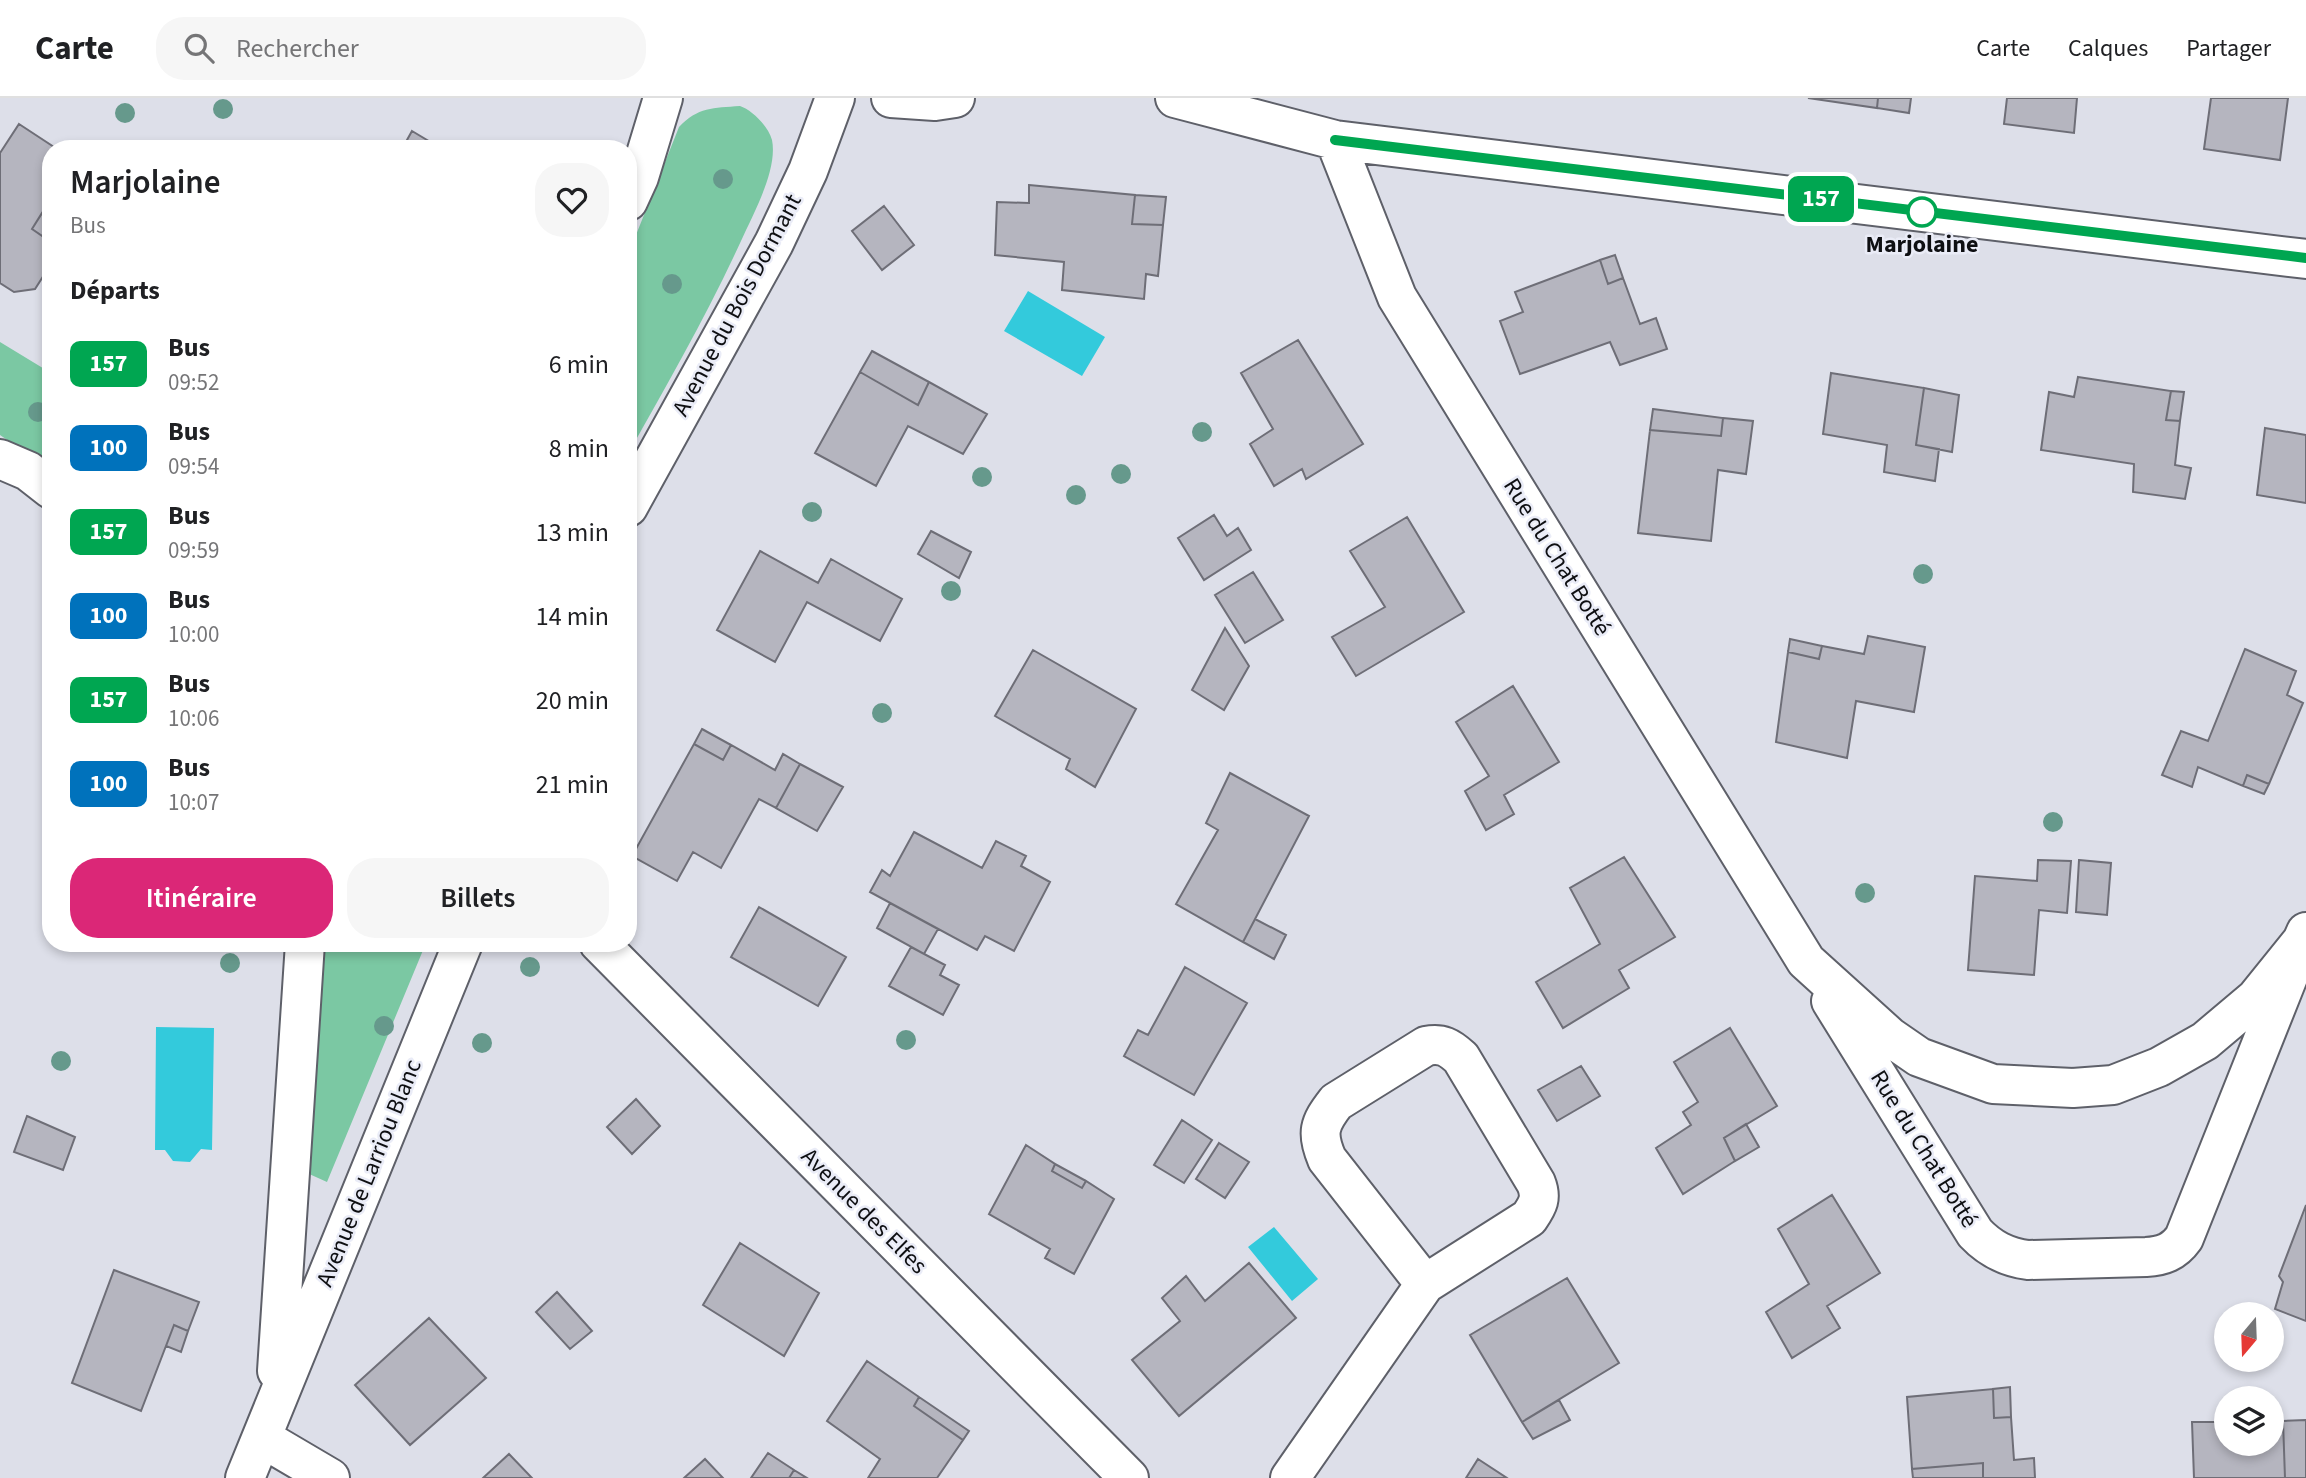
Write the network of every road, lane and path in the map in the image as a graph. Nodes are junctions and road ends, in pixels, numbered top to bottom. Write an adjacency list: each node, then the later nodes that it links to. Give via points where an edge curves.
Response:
1 (663, 98): 7 (street)
2 (835, 98): 11 (street, Avenue du Bois Dormant, via 774,243)
3 (891, 98): 4 (street)
4 (955, 98)
5 (1175, 98): 6 (street)
6 (1335, 140): 8 (street); 16 (street, Rue du Chat Botté, via 1397,297)
7 (637, 181)
8 (2306, 258)
9 (0, 459): 10 (street)
10 (42, 480)
11 (637, 491)
12 (2304, 937): 16 (street, Rue du Chat Botté, via 2256,998 2205,1041 2159,1067 2113,1085 2073,1088 1993,1084 1919,1057 1890,1037); 16 (street, Rue du Chat Botté, via 2185,1238 2169,1252 2146,1257 2028,1260 2012,1258 1985,1243)
13 (304, 952): 18 (street, Avenue de Larriou Blanc)
14 (459, 952): 18 (street, Avenue de Larriou Blanc)
15 (608, 952): 22 (street, Avenue des Elfes)
16 (1806, 961)
17 (1425, 1284): 17 (street, via 1530,1218 1540,1194 1461,1058 1438,1044 1426,1046 1336,1102 1320,1130 1326,1159); 23 (street)
18 (275, 1403): 19 (street, Avenue de Larriou Blanc)
19 (262, 1438): 20 (street, Avenue de Larriou Blanc); 21 (street)
20 (245, 1478)
21 (330, 1478)
22 (1129, 1478)
23 (1290, 1478)

